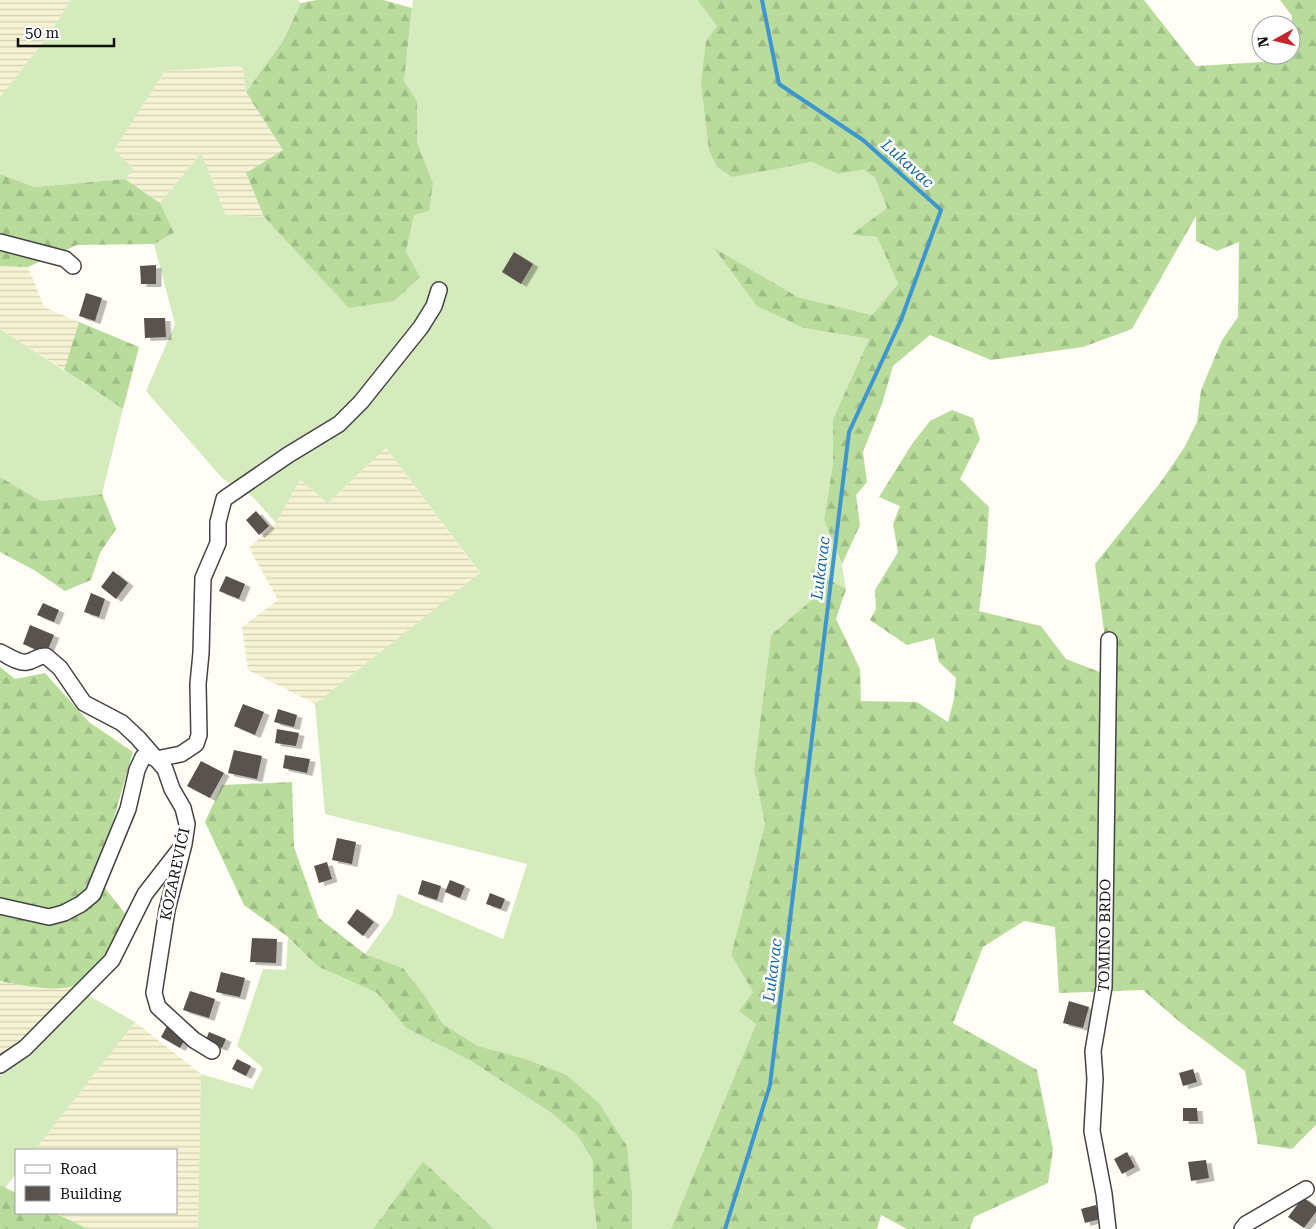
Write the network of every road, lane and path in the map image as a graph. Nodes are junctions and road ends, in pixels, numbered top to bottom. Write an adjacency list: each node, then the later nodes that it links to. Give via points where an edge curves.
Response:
1 (0, 242): 2 (street, via 65,259)
2 (72, 266)
3 (439, 290): 6 (street, via 422,327 339,424 224,499 218,522 218,543 203,578 199,735 196,744 180,754)
4 (1109, 640): 12 (street, TOMINO BRDO, via 1104,987 1093,1050 1092,1130)
5 (0, 652): 6 (street, KOZAREVIĆI, via 23,662 29,662 36,656 46,656 60,668 84,703 122,723)
6 (156, 759): 7 (street, KOZAREVIĆI, via 165,769 183,808 187,824); 8 (street, via 148,755 143,757 128,809 93,894 64,913 49,917)
7 (184, 844): 9 (street, KOZAREVIĆI, via 167,910 154,994 158,1007 194,1040); 10 (street, via 145,894 112,960 25,1048)
8 (0, 906)
9 (212, 1051)
10 (0, 1065)
11 (1306, 1189): 13 (street)
12 (1108, 1229)
13 (1242, 1229)

